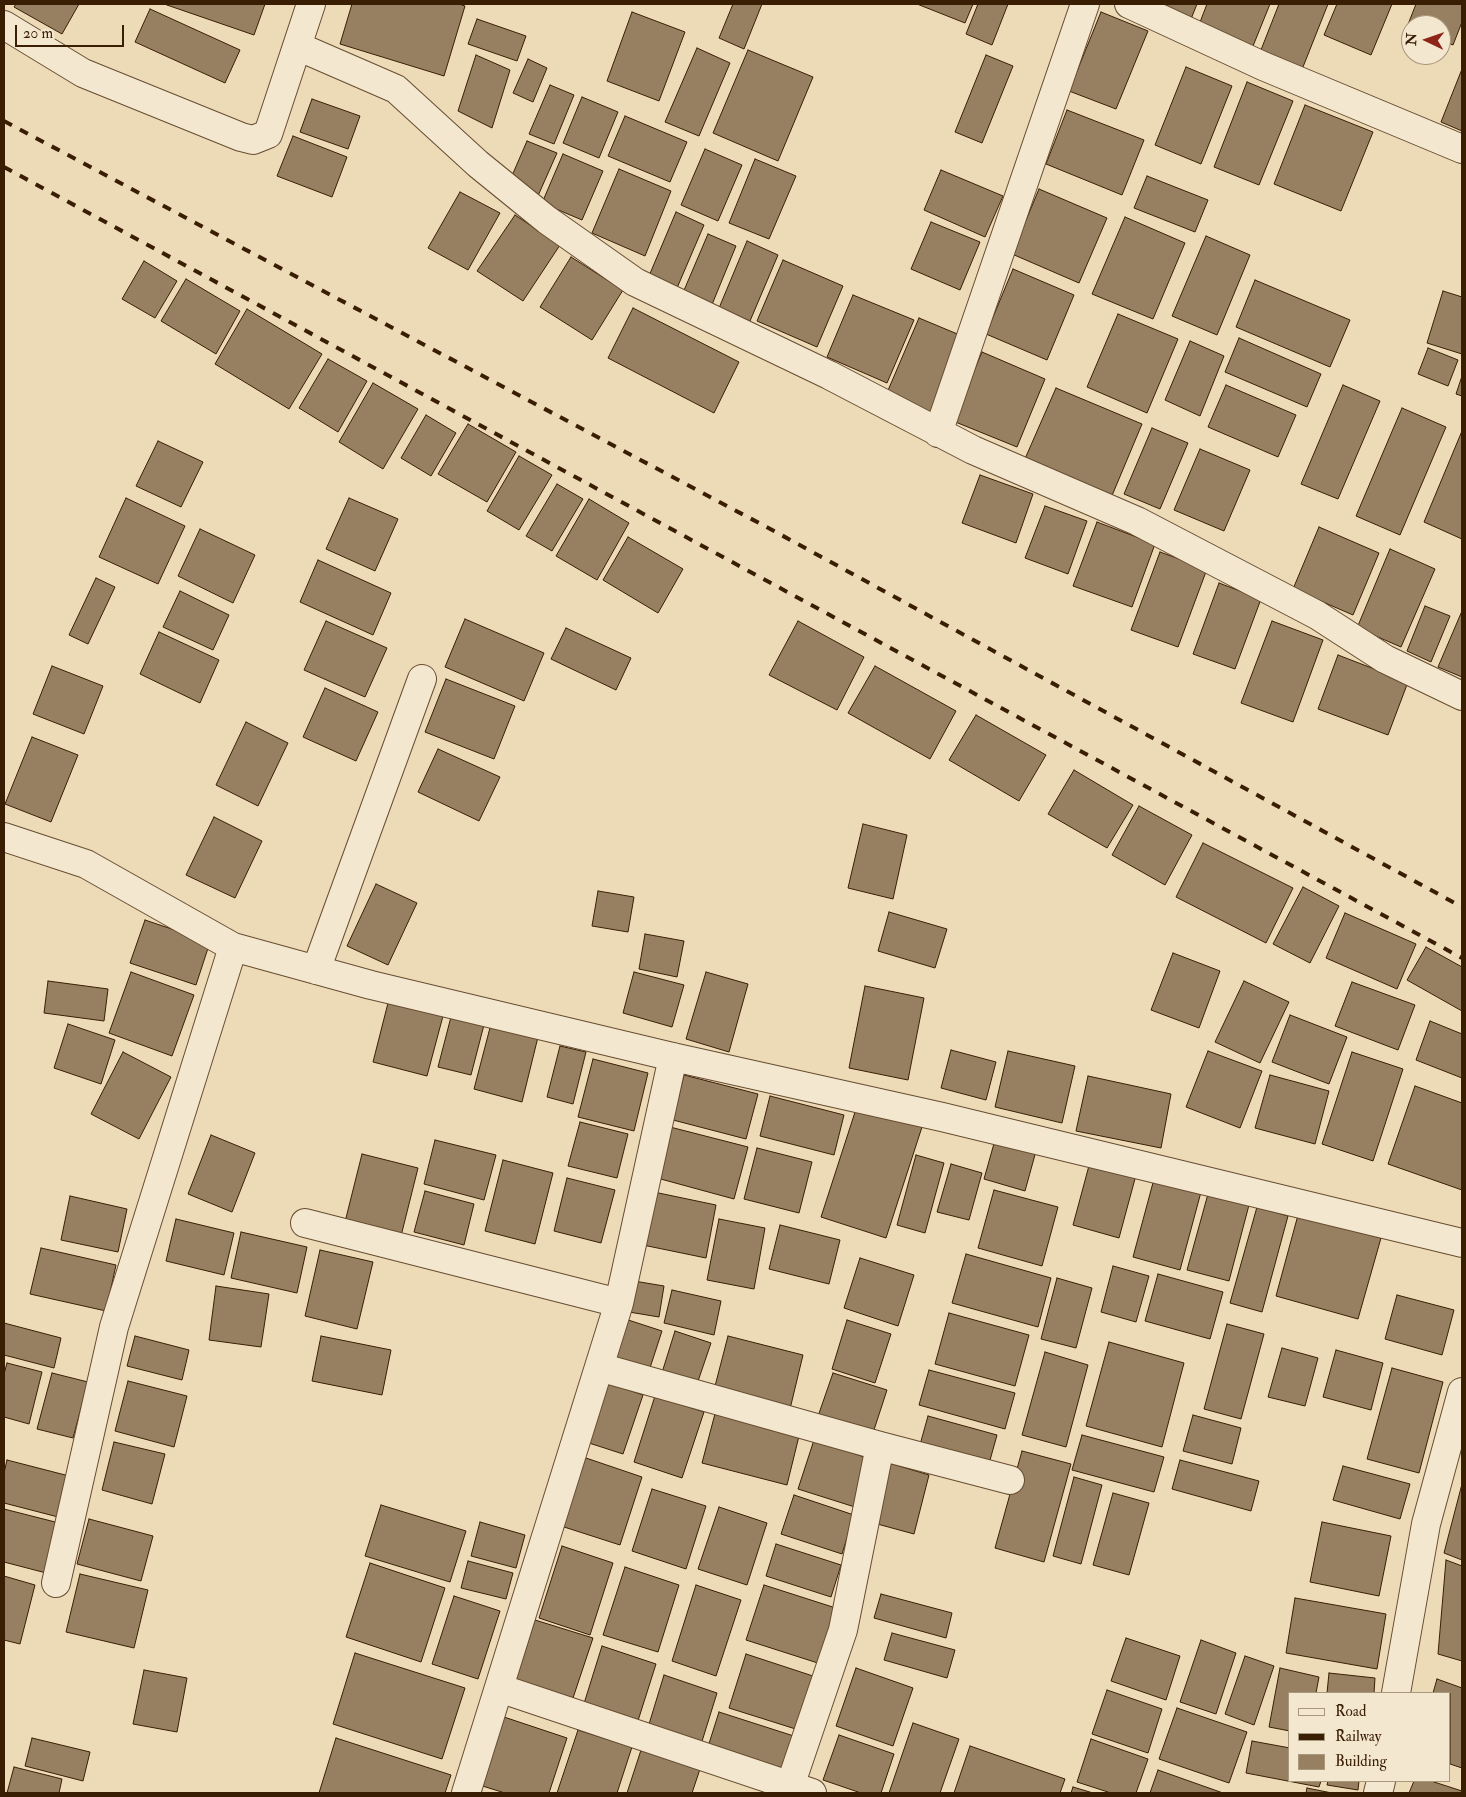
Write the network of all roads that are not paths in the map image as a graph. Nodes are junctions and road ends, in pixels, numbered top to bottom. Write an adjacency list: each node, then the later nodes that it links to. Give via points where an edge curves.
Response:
1 (311, 4): 5 (street)
2 (1085, 4): 7 (street)
3 (1129, 4): 6 (street, via 1263,66)
4 (4, 25): 5 (street, via 83,72 241,138 253,140 268,134)
5 (297, 46): 7 (street, via 396,90 508,189 635,282 829,375)
6 (1462, 149)
7 (938, 433): 9 (street, via 1137,521 1317,615 1384,659)
8 (422, 680): 12 (street)
9 (1462, 696)
10 (4, 837): 11 (street, via 86,864)
11 (233, 947): 12 (street); 21 (street, via 114,1327)
12 (316, 970): 13 (street, via 371,986)
13 (673, 1057): 15 (street, via 952,1119); 16 (street)
14 (306, 1223): 16 (street)
15 (1462, 1244)
16 (619, 1303): 17 (street)
17 (599, 1367): 19 (street); 22 (street)
18 (1462, 1392): 23 (street, via 1426,1524)
19 (880, 1446): 20 (street); 24 (street, via 843,1630)
20 (1010, 1480)
21 (56, 1583)
22 (499, 1688): 24 (street); 25 (street)
23 (1396, 1692)
24 (801, 1790)
25 (466, 1793)

